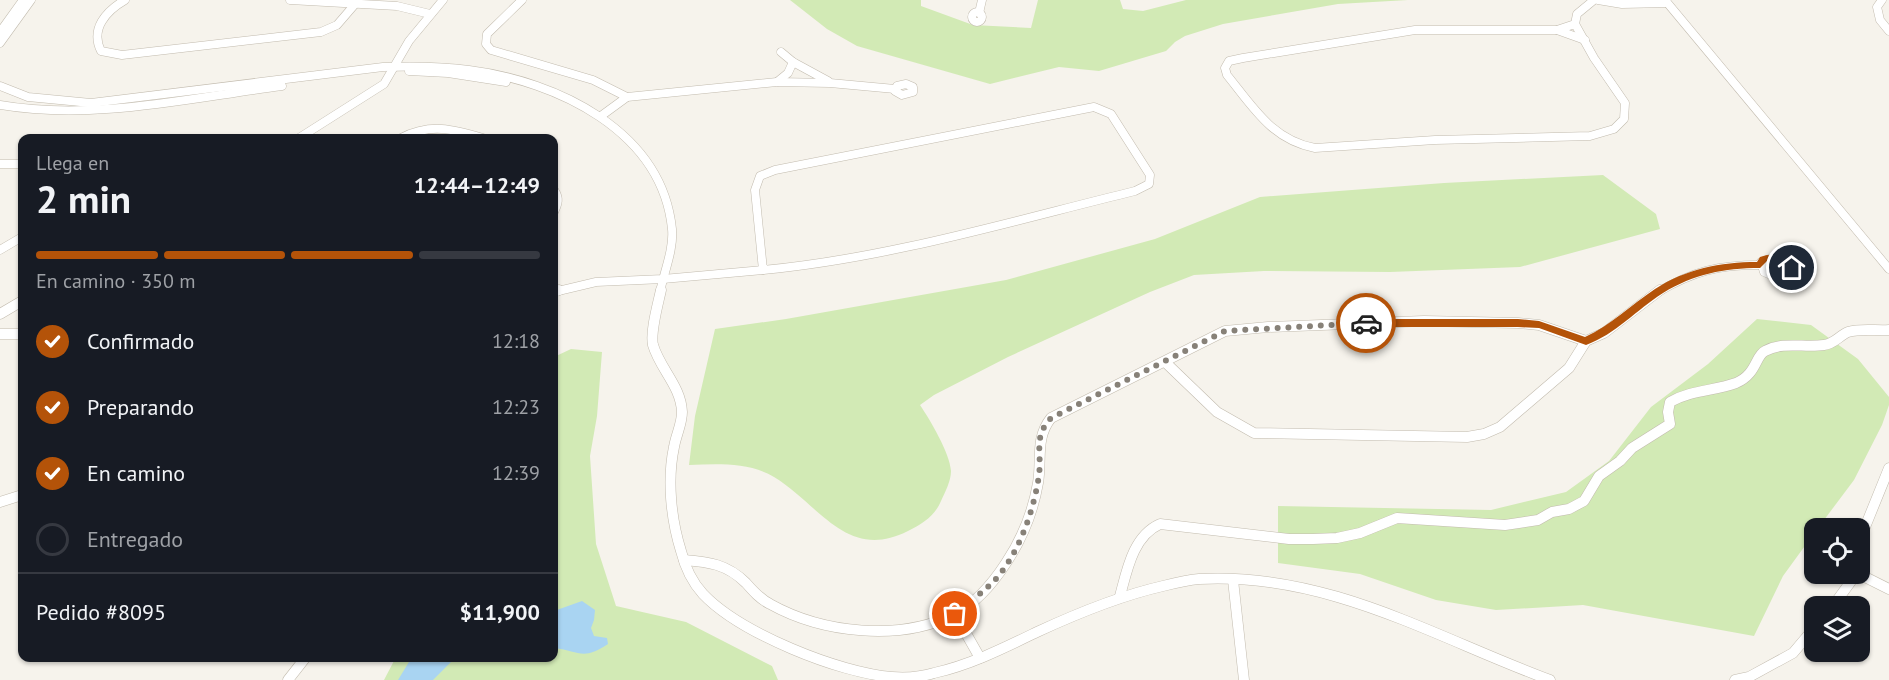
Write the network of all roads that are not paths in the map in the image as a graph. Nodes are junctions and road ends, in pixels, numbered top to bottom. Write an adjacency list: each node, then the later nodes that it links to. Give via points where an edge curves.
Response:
1 (23, 0): 19 (street)
2 (31, 0): 21 (street)
3 (125, 0): 12 (street, via 114,6 97,29 95,36 101,51 122,55 321,32 337,25)
4 (290, 0): 12 (street)
5 (443, 0): 15 (street)
6 (522, 0): 29 (street, via 487,34 486,44 491,50 593,80)
7 (982, 0): 14 (street)
8 (1594, 0): 16 (street, via 1577,14)
9 (1598, 0): 10 (street, via 1622,4)
10 (1666, 1): 40 (street)
11 (1881, 2): 13 (street); 18 (street, via 1878,13)
12 (356, 3): 15 (street, via 397,6)
13 (1889, 5)
14 (979, 13)
15 (430, 14): 24 (street)
16 (1575, 24): 17 (street); 20 (street)
17 (1557, 30): 20 (street); 20 (street, via 1397,32 1243,58 1228,62 1225,68 1276,130 1301,146 1590,136 1614,129 1624,119 1624,103)
18 (1889, 31)
19 (0, 32)
20 (1585, 40)
21 (0, 43)
22 (781, 52): 23 (street)
23 (793, 62): 25 (street); 26 (street)
24 (392, 69): 27 (street, via 91,103 28,98); 30 (street, via 89,111 36,111); 31 (street, via 448,73 546,90); 32 (street, via 384,84 373,93)
25 (777, 82): 26 (street); 29 (street)
26 (830, 82): 28 (street)
27 (0, 87)
28 (895, 89)
29 (627, 97): 31 (street)
30 (0, 105)
31 (600, 116): 42 (street, via 643,152 657,178 672,230)
32 (306, 134)
33 (409, 134): 34 (street, via 437,126)
34 (468, 134)
35 (0, 164): 36 (street)
36 (18, 164)
37 (18, 239): 38 (street)
38 (0, 250)
39 (1760, 265): 49 (street, via 1731,265 1696,272 1659,291 1604,333)
40 (1889, 269)
41 (763, 270): 41 (street, via 755,190 760,177 775,170 1094,107 1111,114 1150,174 1149,184 1135,191 869,255 814,266); 42 (street)
42 (663, 279): 43 (street, via 596,282); 55 (street, via 652,340 670,373 682,412 670,470)
43 (558, 291)
44 (18, 303): 45 (street)
45 (0, 314)
46 (1889, 330): 59 (street, via 1857,330 1826,345 1771,346 1761,353 1758,367 1743,381 1680,395 1670,402 1670,424 1632,448 1599,476 1584,501 1538,520 1505,525 1397,518 1360,533 1313,539 1153,525 1139,542)
47 (18, 333): 48 (street)
48 (0, 334)
49 (1586, 341): 50 (street, via 1539,325 1518,323 1424,321 1268,327 1225,331); 50 (street, via 1569,368 1500,427 1467,436 1254,433 1216,412)
50 (1165, 363): 60 (street, via 1051,418 1042,428 1039,474 1026,524 1011,557 995,580)
51 (1889, 468): 54 (street)
52 (18, 496): 53 (street)
53 (0, 502)
54 (1869, 518)
55 (684, 560): 60 (street, via 728,568 768,602 803,619 846,629 892,630); 62 (street, via 694,582 708,597 750,628 849,668 892,677 924,676)
56 (1233, 580): 59 (street, via 1198,579); 65 (street); 66 (street, via 1284,584 1352,599)
57 (1870, 580): 58 (street)
58 (1889, 589)
59 (1120, 597): 62 (street)
60 (955, 614): 62 (street)
61 (1804, 640): 67 (street, via 1793,653 1749,677)
62 (980, 658)
63 (302, 662): 64 (street)
64 (288, 680)
65 (1244, 680)
66 (1550, 680)
67 (1735, 680)

